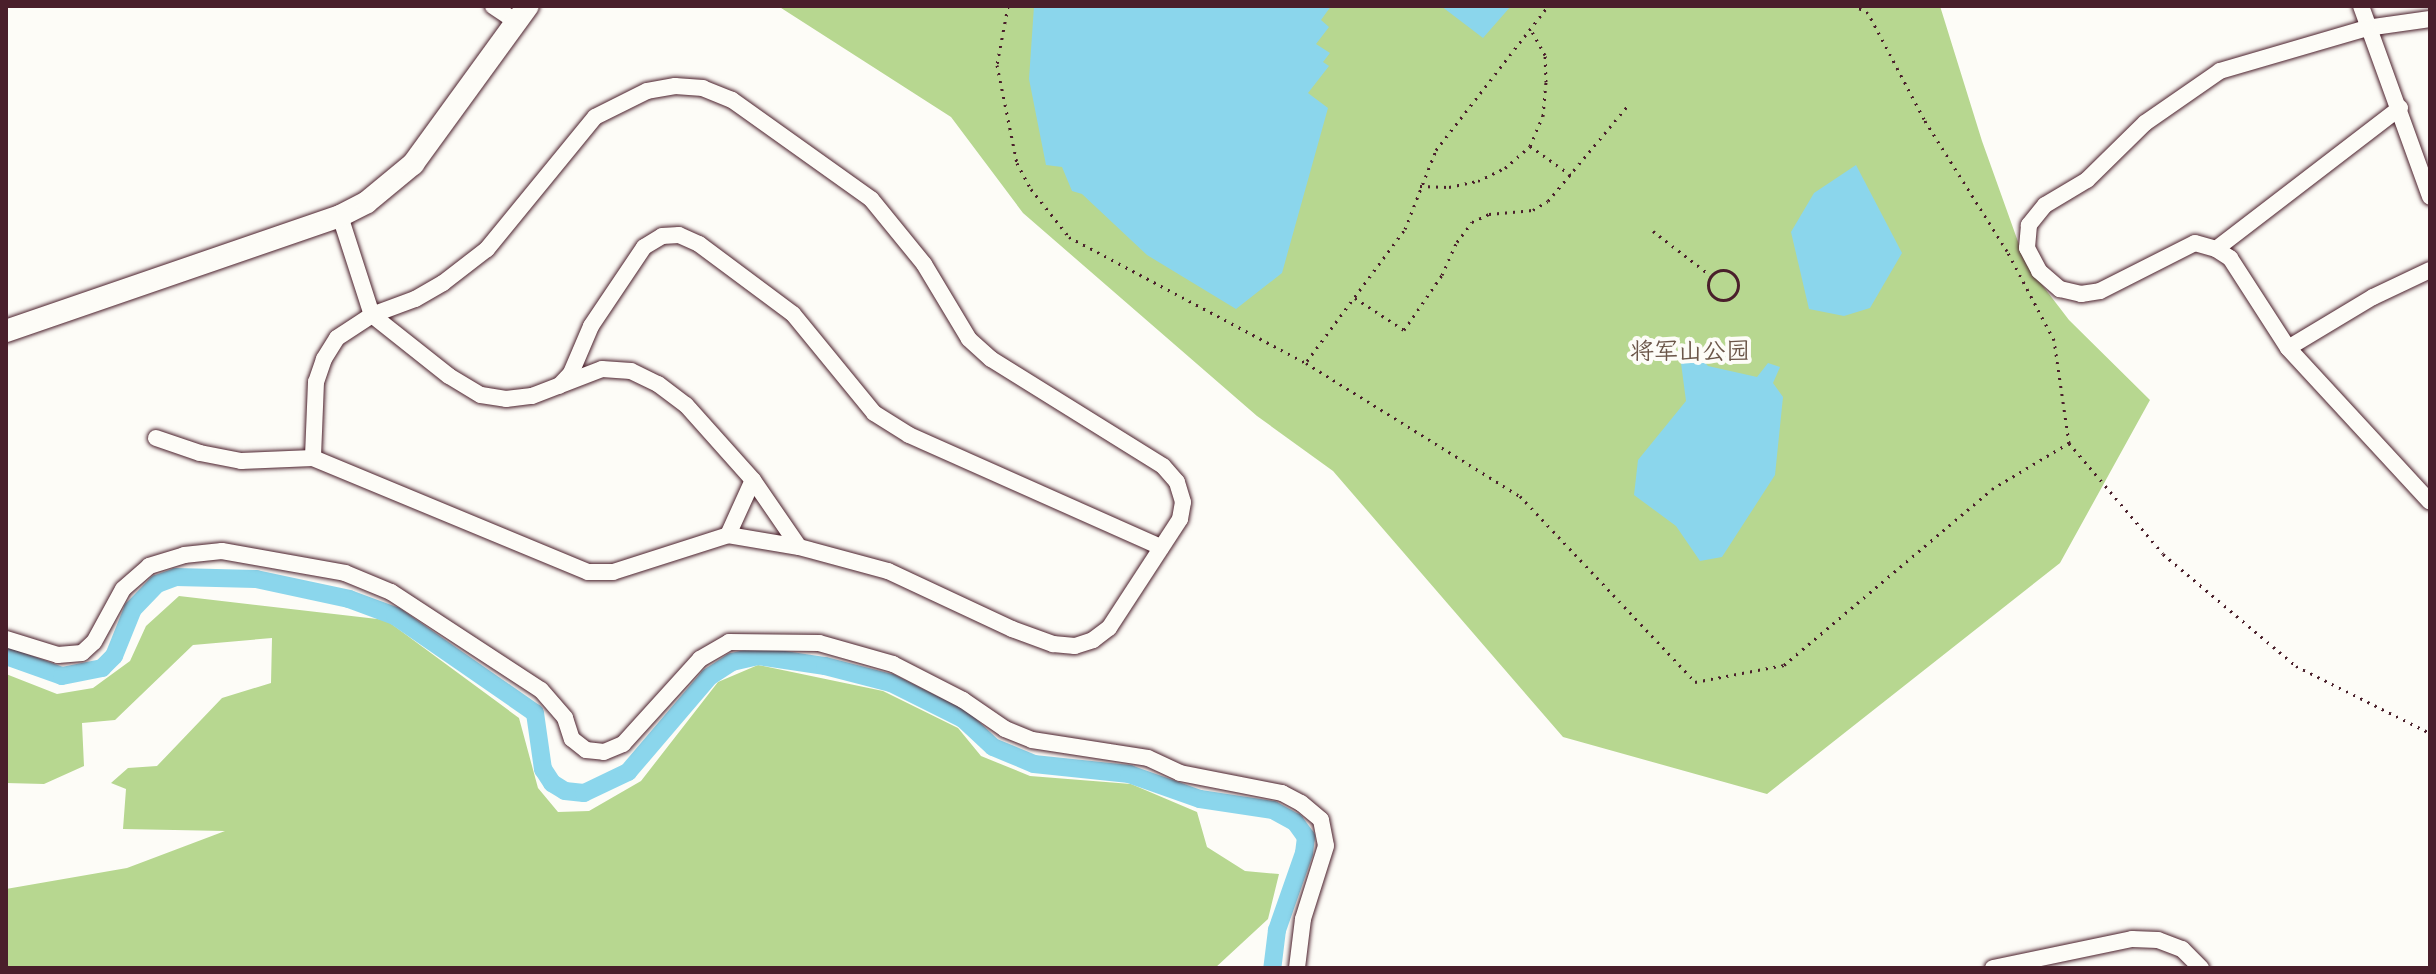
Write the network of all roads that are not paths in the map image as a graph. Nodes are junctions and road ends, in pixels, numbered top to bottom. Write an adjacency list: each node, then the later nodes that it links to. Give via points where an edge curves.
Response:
1 (493, 6): 3 (street)
2 (2361, 6): 5 (street)
3 (522, 14): 8 (street, via 413,164 367,202)
4 (2430, 19): 5 (street)
5 (2367, 28): 6 (street); 9 (street, via 2220,71 2145,123 2087,180 2045,205 2029,225 2027,248 2039,271 2060,289 2081,294 2100,291 2187,245)
6 (2400, 108): 7 (street); 9 (street)
7 (2430, 197)
8 (340, 216): 11 (street); 12 (street)
9 (2216, 249): 13 (street, via 2230,258)
10 (2430, 270): 13 (street)
11 (372, 315): 14 (street, via 481,395 532,396); 16 (street, via 337,338 324,359 316,382); 21 (street, via 443,283 487,249 595,117 647,91 703,88 732,100 871,199 924,264 969,339 991,359 1163,466 1177,482 1183,502 1180,519)
12 (6, 331)
13 (2288, 348): 18 (street)
14 (559, 386): 17 (street, via 602,369 631,371 658,384 686,405); 21 (street, via 576,363 591,326 644,247 662,236 679,235 793,314 874,413 909,435)
15 (156, 438): 16 (street, via 241,461)
16 (313, 458): 19 (street, via 588,572 613,572)
17 (753, 480): 19 (street); 20 (street)
18 (2430, 502)
19 (728, 535): 20 (street)
20 (799, 547): 21 (street, via 888,571 1012,629 1075,646 1109,628)
21 (1161, 547)
22 (6, 639): 23 (street, via 58,655 82,653 94,642 123,589 149,566 184,555 222,551 345,573 391,592 541,690 565,718 572,739 586,750 604,752 623,744 700,659 729,642 819,643 893,664 1032,740 1148,758 1180,773 1282,793 1301,803 1321,820 1326,846 1303,919)
23 (1297, 968)
24 (1993, 968): 25 (street, via 2132,939 2158,940 2182,949)
25 (2201, 968)

